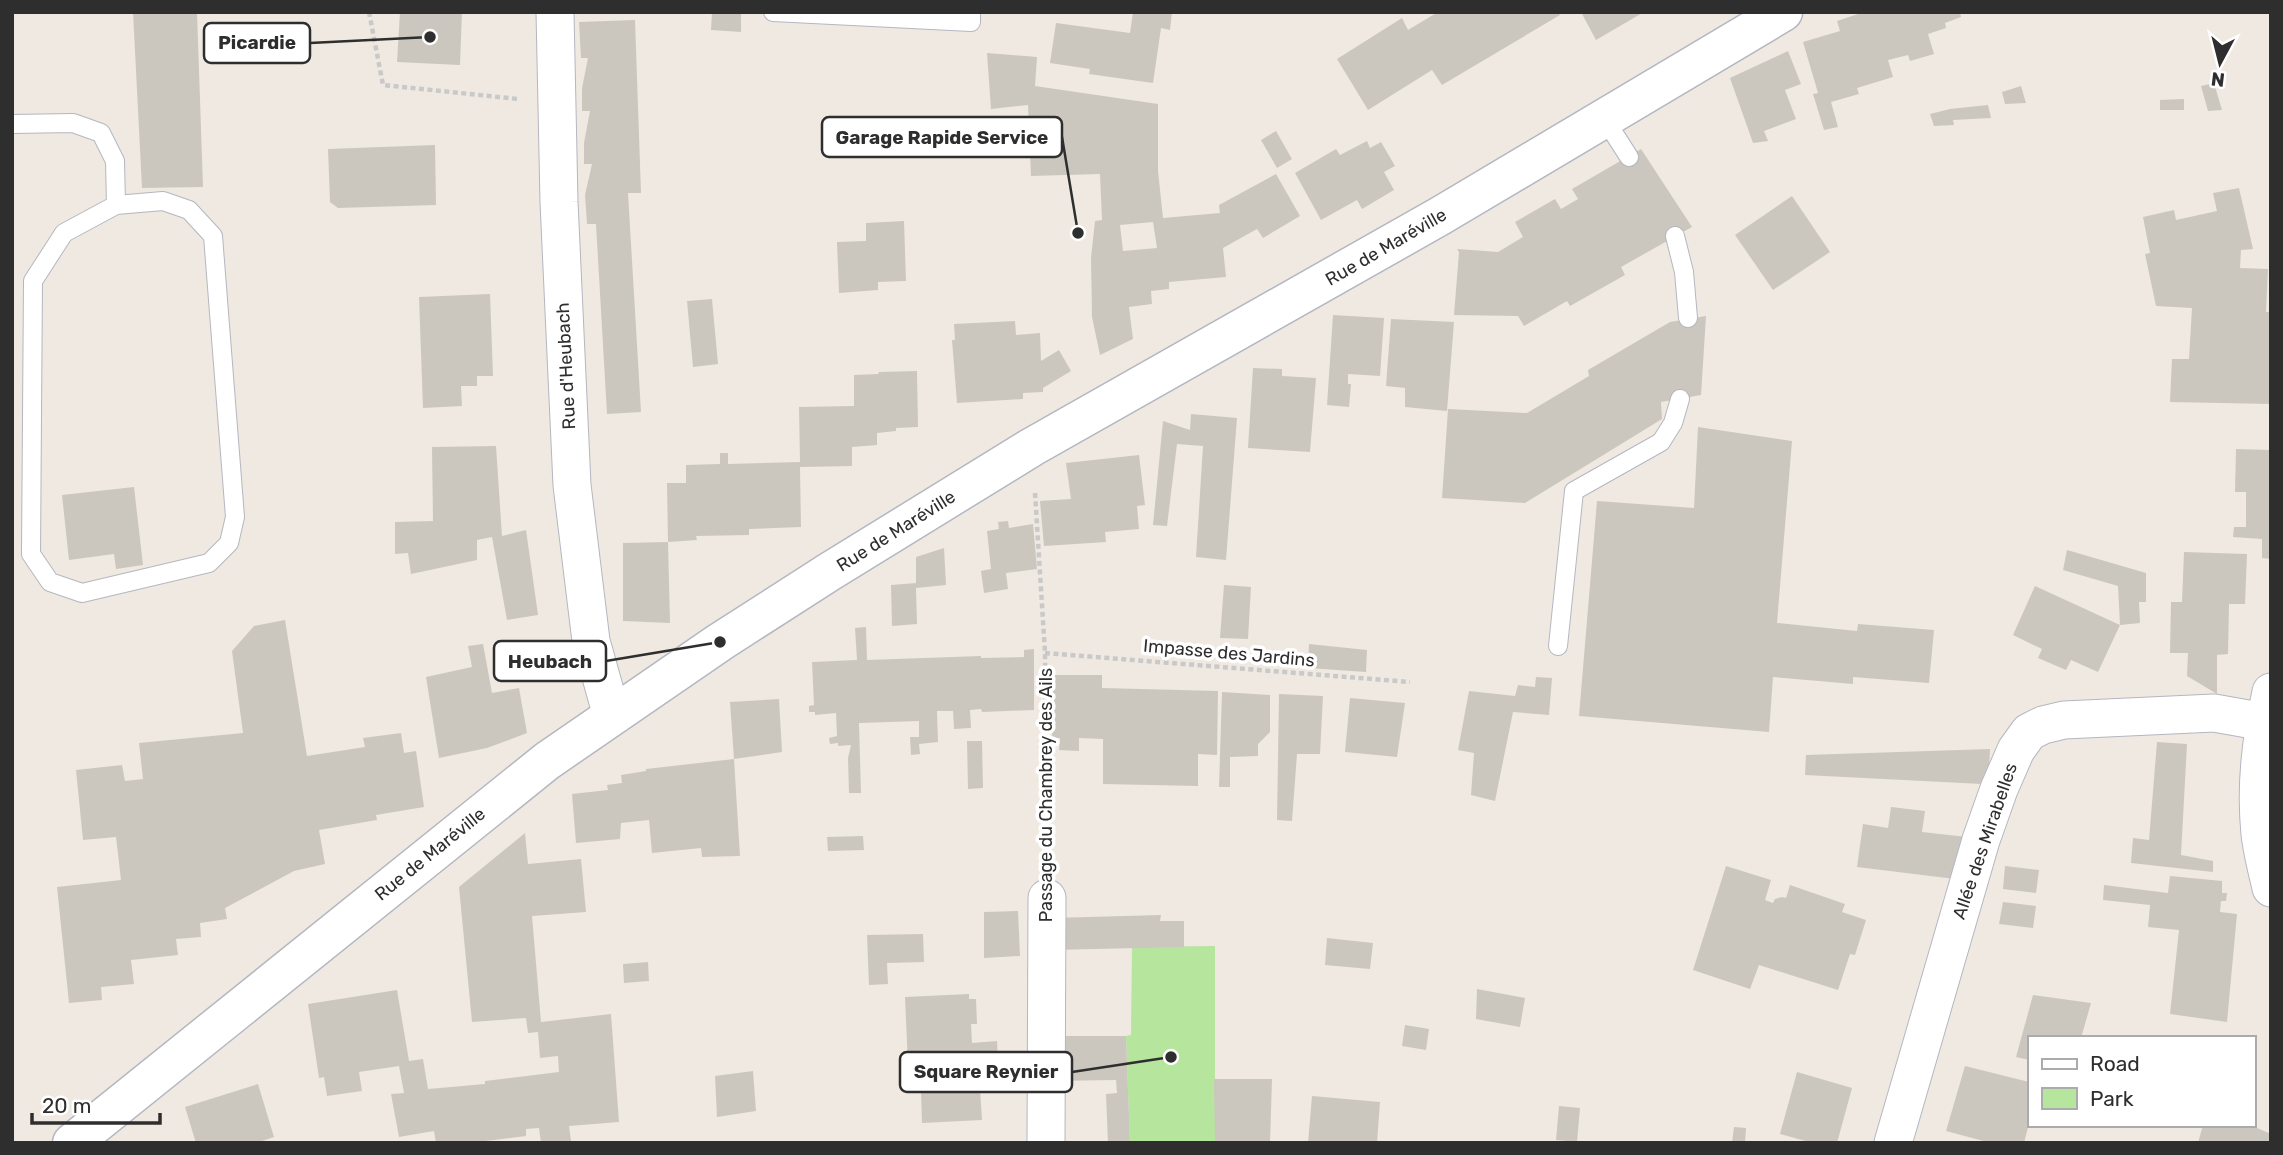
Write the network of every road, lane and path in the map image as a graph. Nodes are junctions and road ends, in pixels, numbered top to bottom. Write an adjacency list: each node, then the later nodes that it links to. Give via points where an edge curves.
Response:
1 (369, 12): 6 (path, via 383,85)
2 (555, 12): 6 (street, Rue d'Heubach)
3 (773, 12): 4 (lane, via 971,22)
4 (971, 12)
5 (1783, 12): 7 (main road, Rue de Maréville)
6 (557, 103): 19 (street, Rue d'Heubach, via 572,485 591,640)
7 (1604, 118): 9 (lane); 14 (main road, Rue de Maréville)
8 (12, 124): 10 (lane, via 73,123 101,134 115,161)
9 (1629, 157)
10 (116, 205): 10 (lane, via 64,233 33,281 31,554 50,582 82,593 209,563 229,543 235,517 213,236 189,210 163,201)
11 (1675, 236): 12 (lane, via 1685,272)
12 (1688, 318)
13 (1680, 399): 15 (lane, via 1673,424 1661,442 1574,491)
14 (1032, 447): 16 (path, Passage du Chambrey des Ails); 19 (main road, Rue de Maréville, via 818,579)
15 (1558, 646)
16 (1045, 653): 17 (path, Impasse des Jardins); 21 (path, Passage du Chambrey des Ails)
17 (1410, 682)
18 (2268, 707): 20 (street, via 2258,787 2260,835); 24 (street, Allée des Mirabelles, via 2064,720 2029,732 2016,750 1981,840)
19 (612, 716): 22 (main road, Rue de Maréville, via 547,761)
20 (2271, 888)
21 (1047, 898): 23 (street, Passage du Chambrey des Ails)
22 (72, 1143)
23 (1046, 1143)
24 (1893, 1143)

